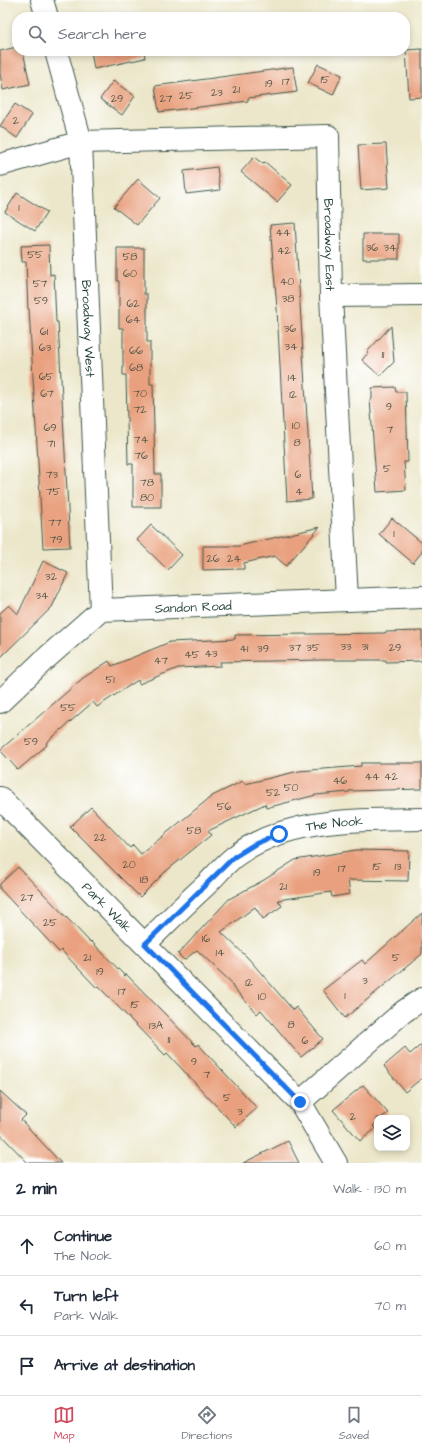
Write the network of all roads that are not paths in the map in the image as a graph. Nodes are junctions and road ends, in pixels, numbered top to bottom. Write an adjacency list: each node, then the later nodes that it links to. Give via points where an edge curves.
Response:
1 (42, 0): 2 (street)
2 (46, 12)
3 (57, 56): 4 (street, Broadway West)
4 (81, 142): 5 (street); 7 (street, Broadway East, via 328,136); 10 (street, Broadway West)
5 (0, 165)
6 (422, 295): 7 (street)
7 (331, 296): 9 (street, Broadway East)
8 (422, 597): 9 (street, Sandon Road)
9 (347, 599): 10 (street, Sandon Road)
10 (101, 610): 11 (street)
11 (0, 702)
12 (0, 798): 14 (street, Park Walk)
13 (422, 819): 14 (street, The Nook, via 320,824 279,834 261,842 234,857)
14 (145, 944): 16 (street, Park Walk)
15 (422, 999): 16 (street)
16 (300, 1102): 17 (street, Park Walk)
17 (336, 1163)

